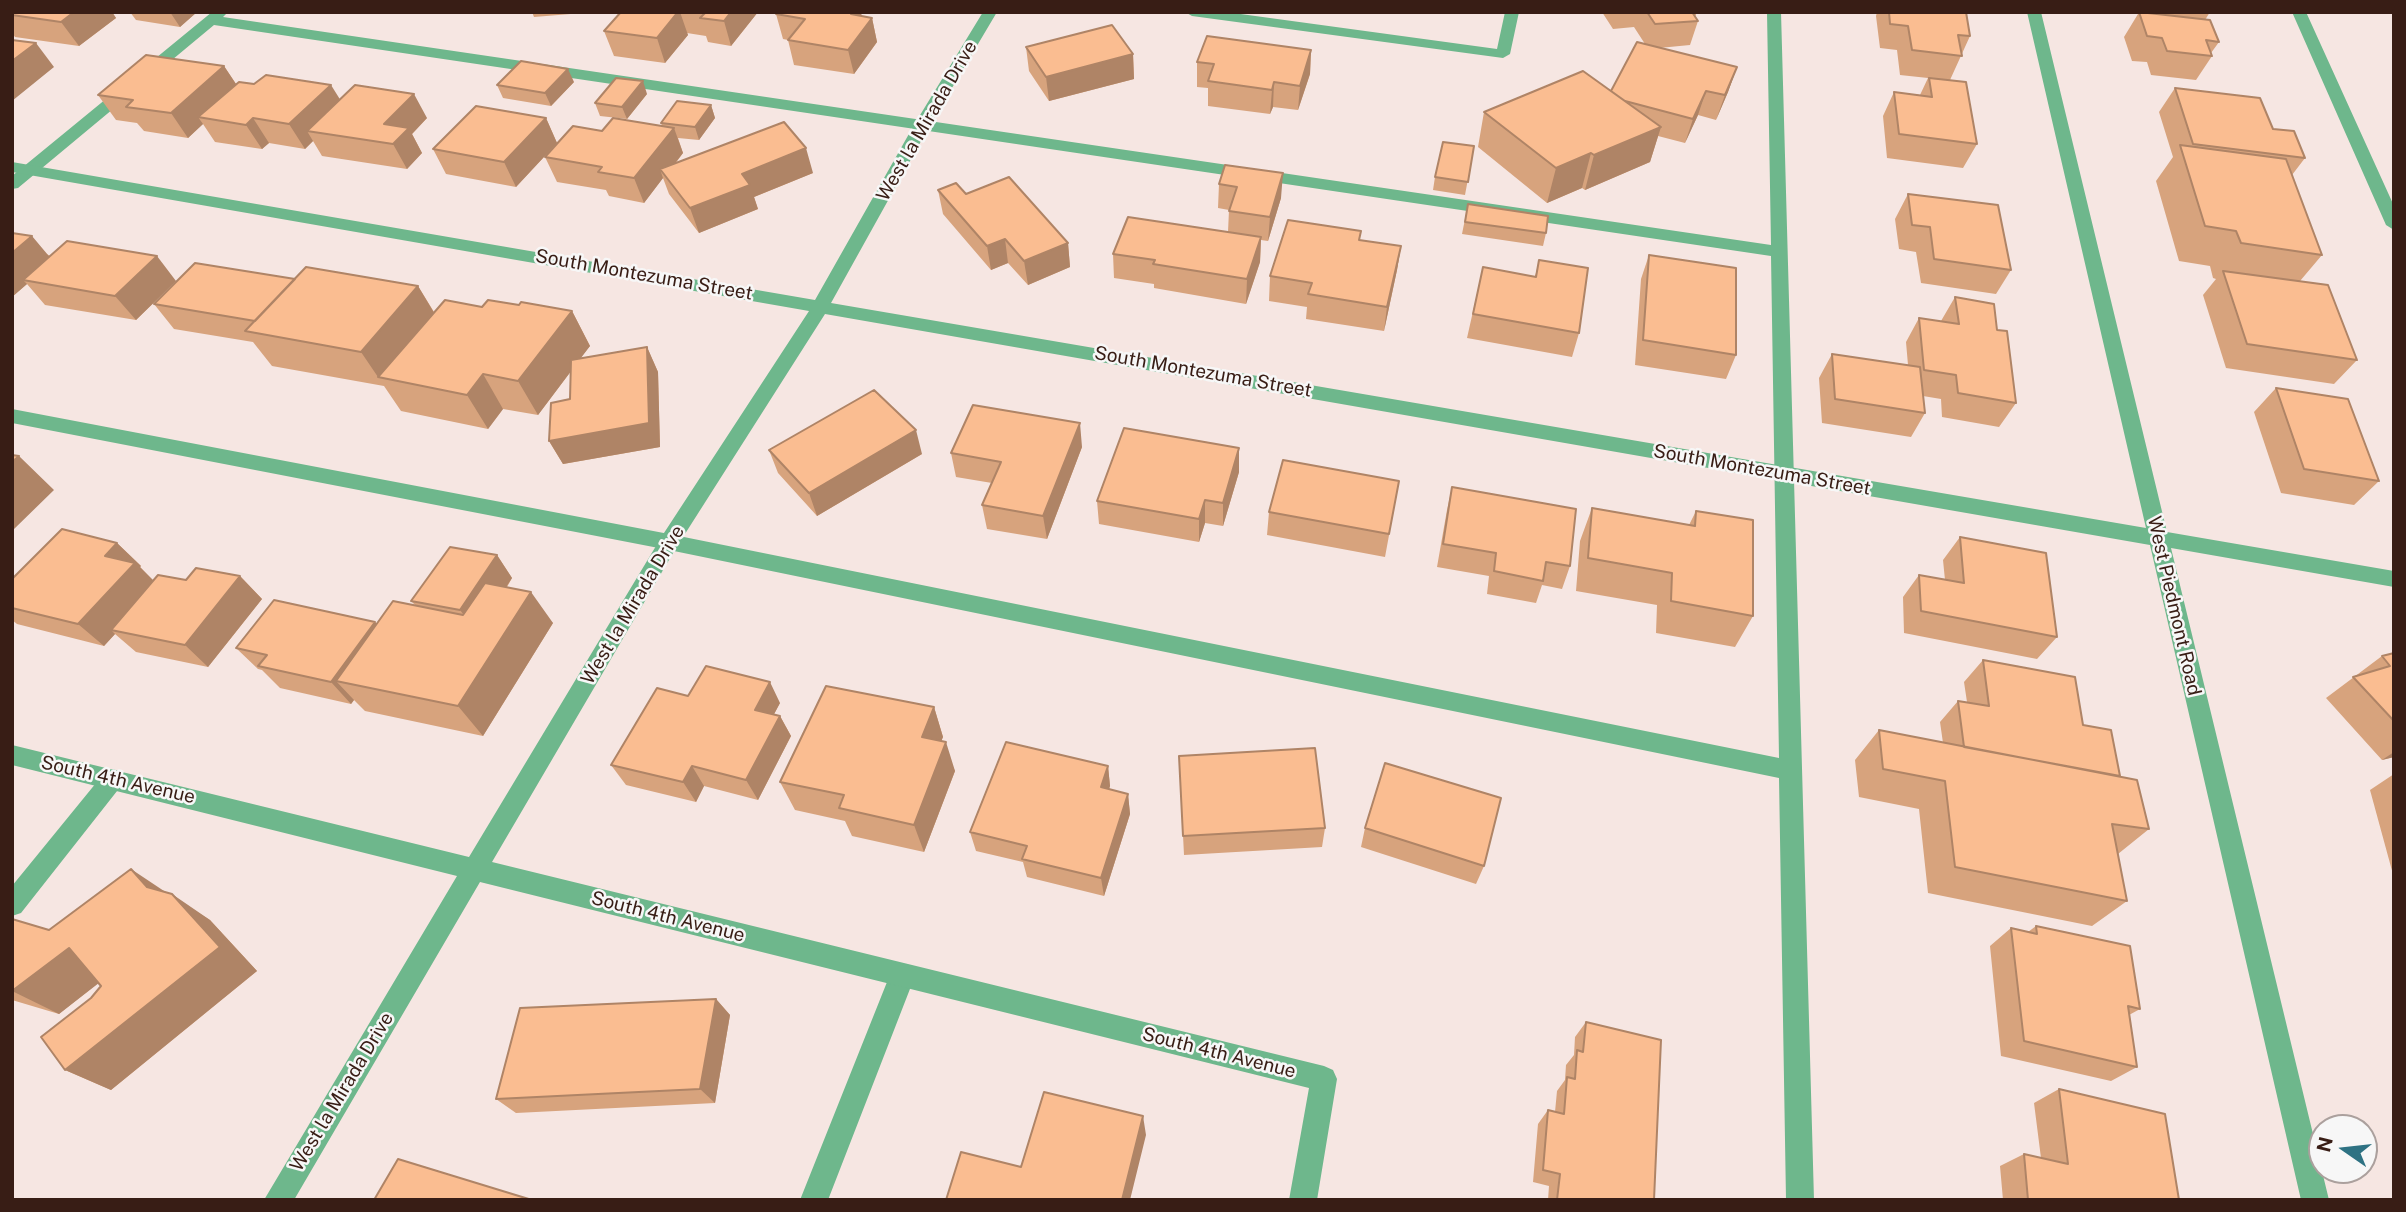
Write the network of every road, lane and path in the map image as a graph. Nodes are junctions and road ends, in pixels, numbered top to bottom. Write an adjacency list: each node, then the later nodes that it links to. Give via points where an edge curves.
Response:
1 (990, 12): 9 (street, West la Mirada Drive)
2 (1192, 12): 8 (street)
3 (1512, 12): 8 (street, via 1503,54)
4 (1774, 12): 13 (street)
5 (2034, 12): 17 (street, West Piedmont Road)
6 (2300, 12): 12 (street)
7 (216, 16): 9 (street); 10 (street)
8 (1251, 16)
9 (922, 125): 13 (street); 14 (street, West la Mirada Drive)
10 (21, 168): 11 (street); 14 (street, South Montezuma Street)
11 (12, 184)
12 (2394, 225)
13 (1779, 252): 16 (street)
14 (821, 305): 16 (street, South Montezuma Street); 18 (street, West la Mirada Drive)
15 (12, 416): 18 (street)
16 (1782, 474): 17 (street, South Montezuma Street); 21 (street)
17 (2157, 537): 19 (street, South Montezuma Street); 30 (street, West Piedmont Road)
18 (669, 542): 21 (street); 23 (street, West la Mirada Drive)
19 (2394, 579)
20 (12, 755): 22 (street, South 4th Avenue)
21 (1790, 770): 29 (street)
22 (113, 779): 23 (street, South 4th Avenue); 24 (street)
23 (477, 868): 25 (street, South 4th Avenue); 26 (street, West la Mirada Drive)
24 (12, 905)
25 (902, 976): 27 (street); 28 (street, South 4th Avenue, via 1324,1079)
26 (278, 1200)
27 (814, 1200)
28 (1303, 1200)
29 (1800, 1200)
30 (2315, 1200)

